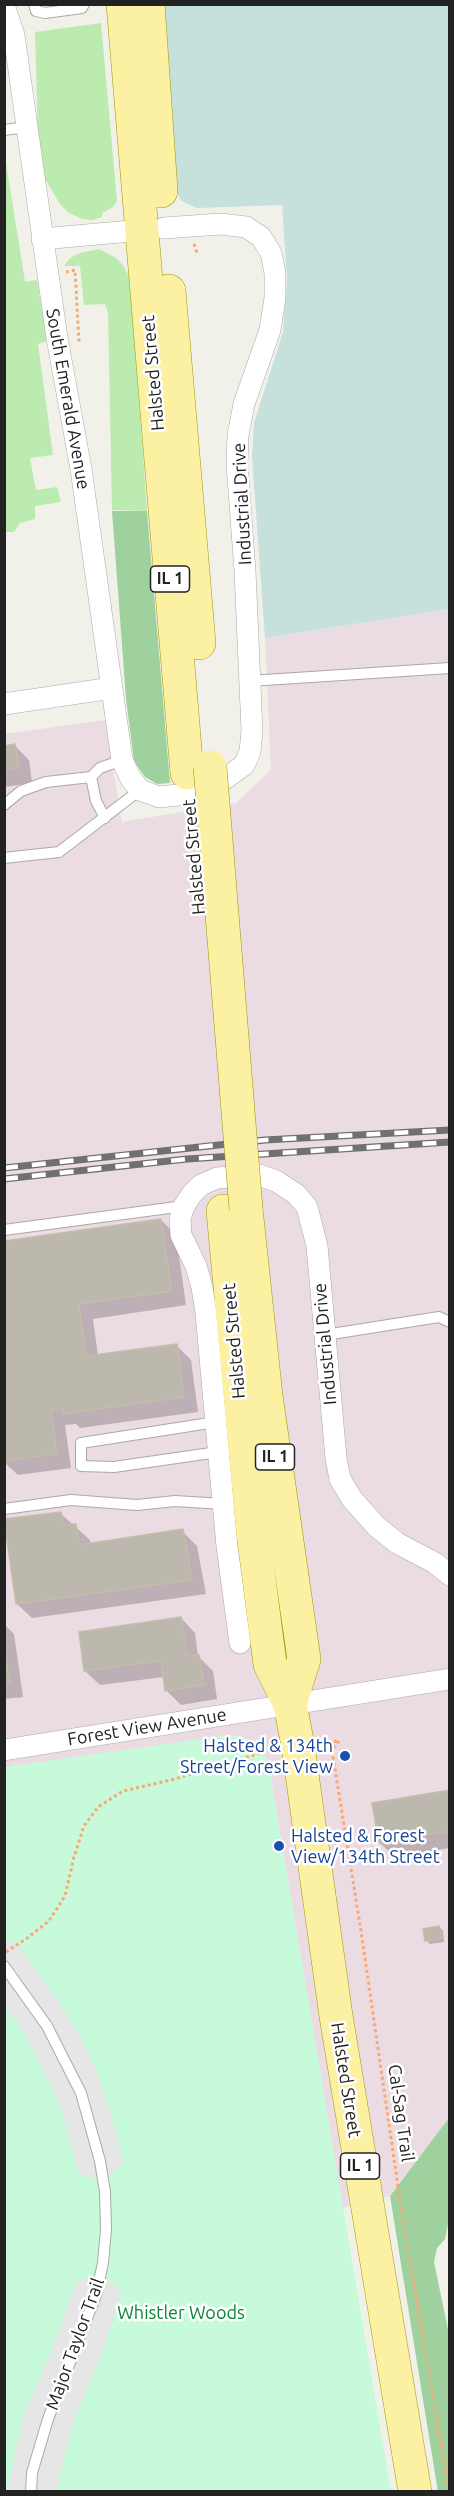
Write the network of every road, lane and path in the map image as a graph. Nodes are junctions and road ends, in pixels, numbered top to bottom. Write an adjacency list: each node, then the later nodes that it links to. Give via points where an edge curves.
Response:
1 (34, 4): 2 (lane, via 36,11 45,13 82,8)
2 (84, 4)
3 (123, 4): 8 (main road, Halsted Street / IL 1)
4 (148, 4): 8 (main road, Halsted Street / IL 1)
5 (4, 5): 6 (street, South Emerald Avenue, via 14,35)
6 (27, 126): 7 (lane); 9 (street, South Emerald Avenue)
7 (4, 130)
8 (153, 229): 9 (street, Industrial Drive); 13 (street, Industrial Drive, via 220,224 246,227 261,237 271,253 275,298 270,330 244,404 238,435); 33 (main road, Halsted Street / IL 1, via 234,1210 253,1533 270,1664)
9 (42, 239): 14 (street, South Emerald Avenue, via 81,469)
10 (61, 272): 11 (path, via 75,270)
11 (78, 307)
12 (450, 668): 13 (lane)
13 (249, 681): 18 (street, Industrial Drive, via 251,738 244,765 215,786 188,794 159,797)
14 (112, 688): 15 (street); 16 (street, South Emerald Avenue)
15 (4, 704)
16 (122, 760): 17 (lane, via 100,768); 18 (street, South Emerald Avenue)
17 (91, 777): 19 (lane, via 46,782 21,791); 20 (lane, via 96,801)
18 (140, 790): 20 (lane)
19 (4, 805)
20 (105, 818): 21 (lane, via 58,852)
21 (4, 858)
22 (184, 1206): 23 (lane); 25 (street, Industrial Drive, via 201,1185 238,1175 259,1175 296,1194 307,1207 313,1226); 26 (street, via 181,1235 202,1287)
23 (4, 1230)
24 (450, 1322): 25 (lane, via 439,1317)
25 (325, 1335): 30 (street, Industrial Drive, via 340,1479 377,1527)
26 (216, 1422): 27 (street); 27 (lane, via 81,1443 81,1466 114,1467)
27 (218, 1452): 28 (street)
28 (223, 1504): 29 (lane, via 176,1501 137,1505 71,1500); 31 (street)
29 (4, 1509)
30 (450, 1575)
31 (240, 1644)
32 (450, 1678): 33 (street, Forest View Avenue)
33 (290, 1704): 35 (street, Forest View Avenue); 40 (main road, Halsted Street / IL 1, via 338,2027)
34 (339, 1741): 41 (path, Cal-Sag Trail, via 332,1750)
35 (4, 1749)
36 (267, 1751): 37 (path, via 123,1791 98,1807 84,1826 65,1896 49,1921)
37 (4, 1952)
38 (4, 1966): 39 (lane, Major Taylor Trail, via 47,2026 81,2093 105,2192 103,2263 96,2295 45,2427)
39 (31, 2492)
40 (415, 2492)
41 (448, 2492)

